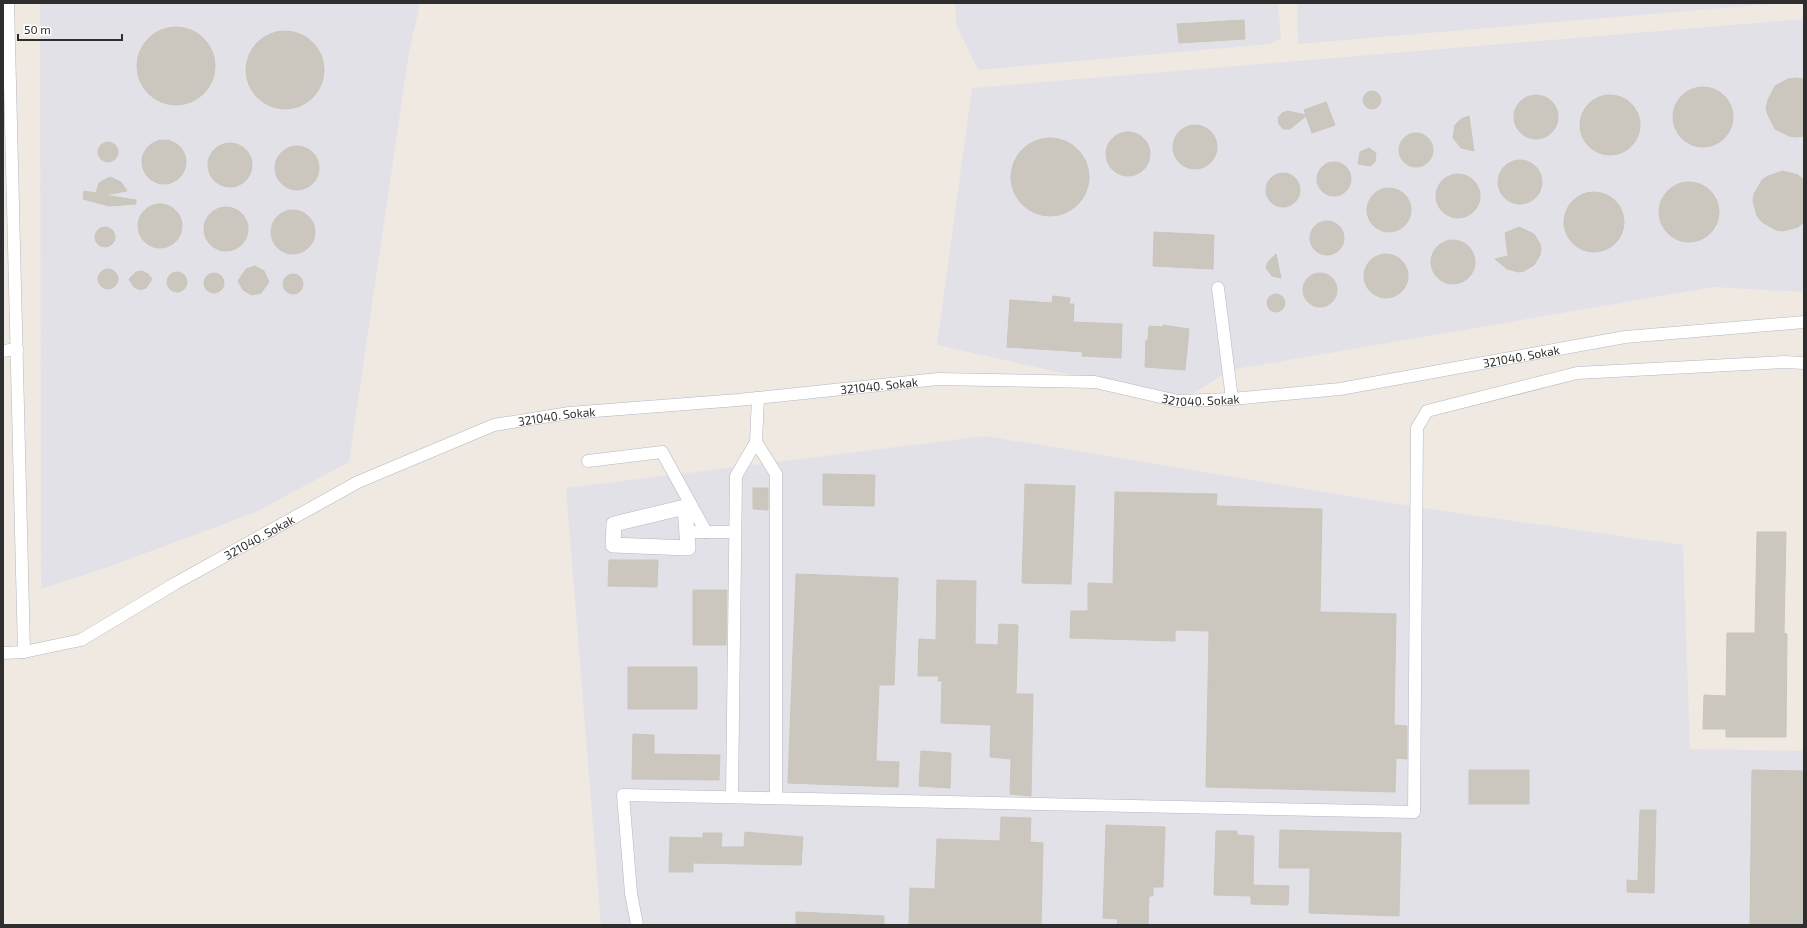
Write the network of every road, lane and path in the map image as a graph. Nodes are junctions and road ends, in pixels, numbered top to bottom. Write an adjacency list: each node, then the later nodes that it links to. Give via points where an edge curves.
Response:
1 (8, 3): 4 (street)
2 (1218, 288): 8 (street)
3 (1804, 322): 8 (street, 321040. Sokak, via 1625,337 1340,389)
4 (17, 349): 5 (street); 14 (street)
5 (3, 351)
6 (1804, 363): 17 (street, via 1577,374 1427,411 1417,428 1414,812)
7 (758, 398): 8 (street, 321040. Sokak, via 938,379 1095,382 1178,401); 9 (street); 14 (street, 321040. Sokak, via 569,413 494,425 358,482 176,583 82,640)
8 (1232, 399)
9 (756, 442): 13 (street, via 736,476); 17 (street, via 776,474)
10 (588, 461): 12 (street, via 662,452)
11 (687, 532): 11 (street, via 685,507 614,524 614,545 688,548); 12 (street)
12 (706, 532): 13 (street)
13 (735, 532): 16 (street)
14 (24, 652): 15 (street, 321040. Sokak)
15 (3, 653)
16 (732, 797): 17 (street); 18 (street, via 623,795)
17 (776, 798)
18 (637, 925)

